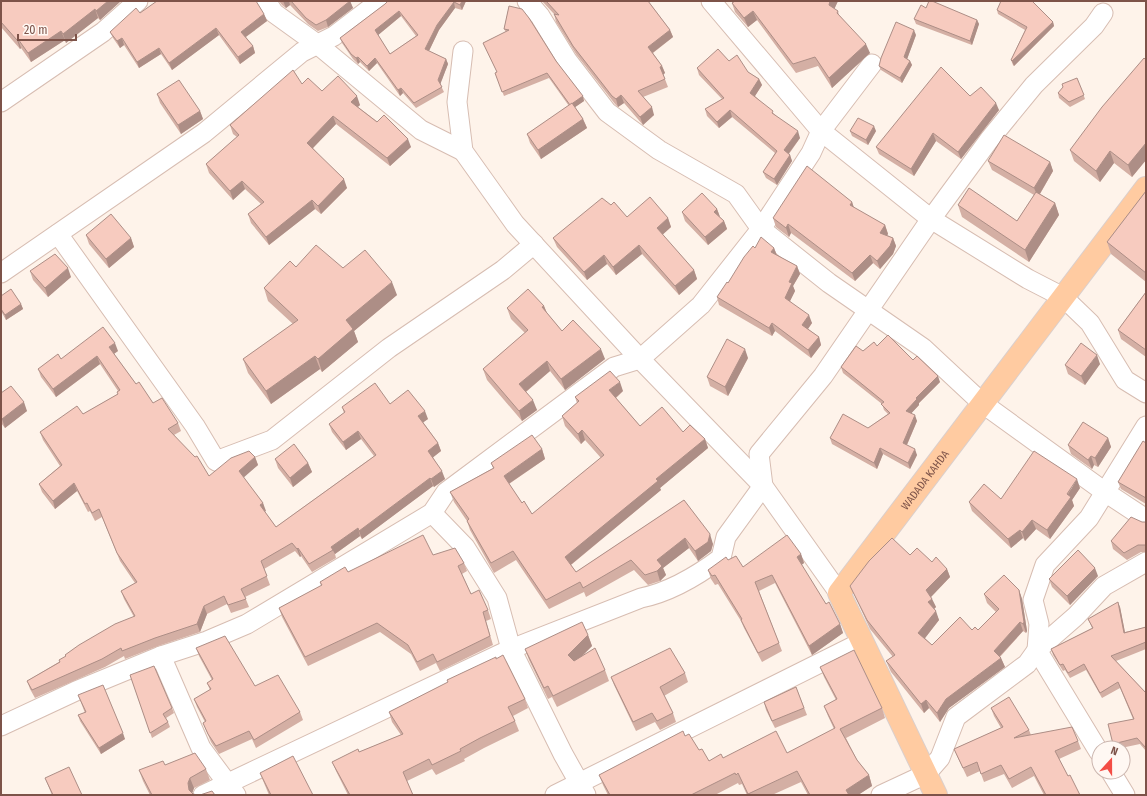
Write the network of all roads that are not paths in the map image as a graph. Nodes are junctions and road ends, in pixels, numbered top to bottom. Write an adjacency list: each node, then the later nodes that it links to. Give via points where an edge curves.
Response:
1 (138, 1): 10 (street, via 103,32)
2 (266, 1): 7 (street, via 274,13)
3 (380, 1): 7 (street, via 334,36)
4 (527, 1): 15 (street, via 540,16 566,60 607,112 659,150 736,194)
5 (711, 1): 11 (street)
6 (1103, 12): 14 (street, via 1094,26 1034,85)
7 (316, 44): 12 (street, via 421,130); 16 (street, via 302,52 204,133)
8 (463, 51): 12 (street, via 457,102)
9 (872, 64): 11 (street)
10 (1, 102)
11 (821, 131): 14 (street); 15 (street, via 811,153)
12 (463, 151): 17 (street, via 515,224)
13 (1146, 188): 19 (main road, WADADA KAHDA)
14 (931, 219): 19 (street, via 1028,279); 20 (street)
15 (762, 229): 20 (street, via 829,283); 21 (street, via 701,304)
16 (58, 234): 17 (street, via 195,426 216,461 272,440 390,348 503,270); 18 (street)
17 (534, 244): 21 (street)
18 (1, 273)
19 (1063, 297): 22 (street, via 1090,323 1125,380); 23 (main road, WADADA KAHDA)
20 (868, 310): 23 (street, via 924,348); 25 (street, via 823,376 759,454)
21 (640, 359): 25 (street); 27 (street, via 614,367 446,492)
22 (1146, 393)
23 (982, 403): 26 (street); 30 (main road, WADADA KAHDA)
24 (1146, 426): 26 (street)
25 (763, 486): 30 (street); 32 (street, via 726,537 721,558 700,573 658,594 641,598)
26 (1105, 492): 28 (street); 33 (street, via 1089,518 1045,565 1032,600 1039,624)
27 (432, 513): 32 (street, via 465,547 497,598); 34 (street, via 248,624)
28 (1146, 519)
29 (1146, 562): 33 (street, via 1104,586 1076,616)
30 (839, 592): 31 (main road)
31 (862, 642): 37 (main road); 40 (street)
32 (511, 649): 39 (street); 40 (street)
33 (1037, 650): 36 (street); 37 (street, via 1027,664 956,717 940,758)
34 (161, 656): 35 (street, via 76,691); 39 (street, via 201,748)
35 (1, 726)
36 (1092, 740)
37 (926, 774): 43 (street); 44 (main road)
38 (1116, 780): 45 (street)
39 (232, 789): 41 (street)
40 (582, 789): 42 (street)
41 (203, 795)
42 (555, 795)
43 (881, 795)
44 (936, 795)
45 (1125, 795)

